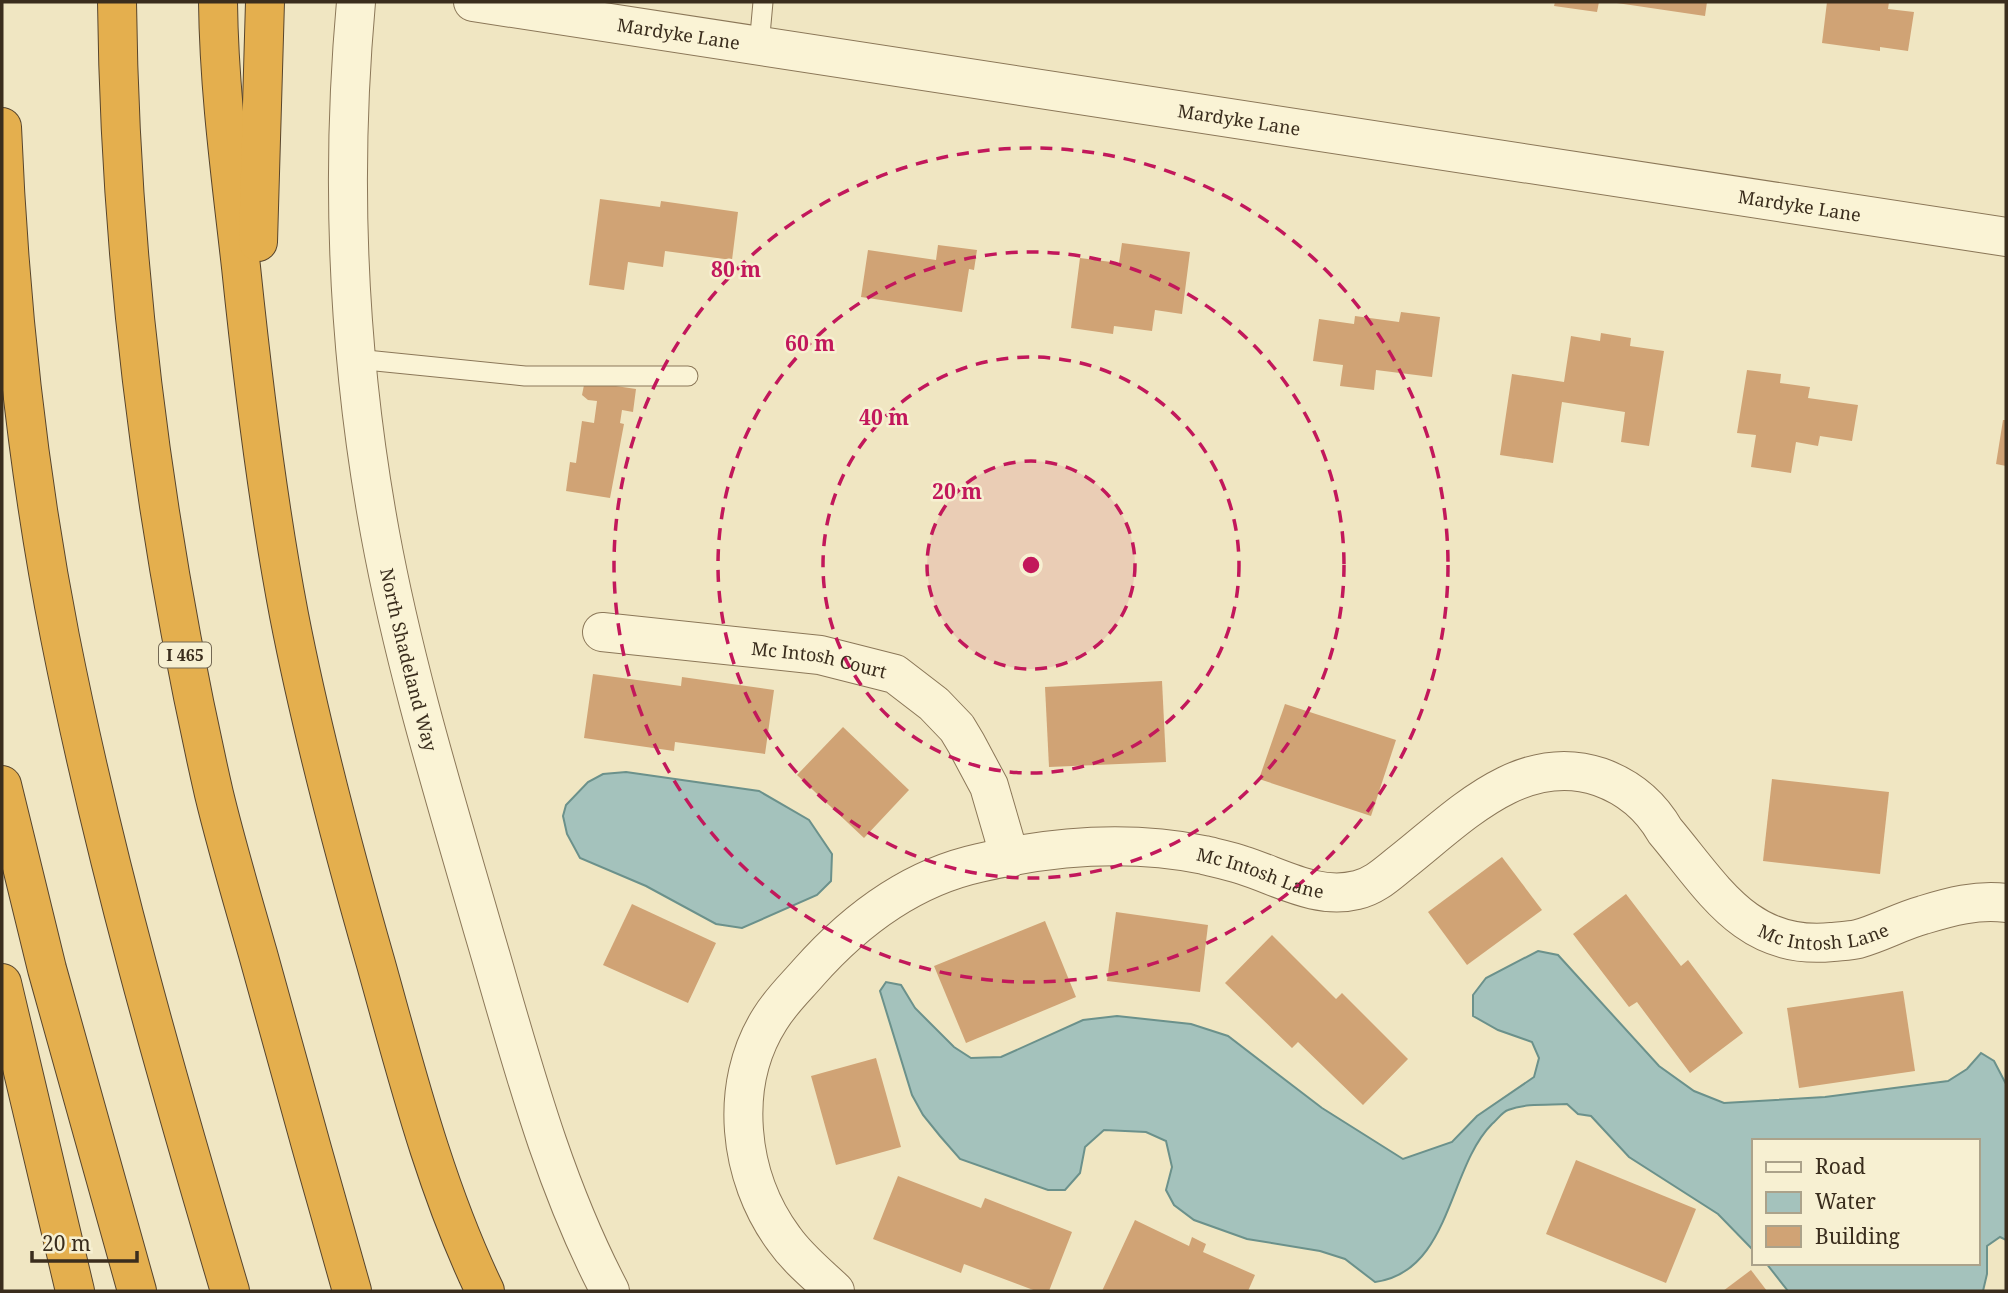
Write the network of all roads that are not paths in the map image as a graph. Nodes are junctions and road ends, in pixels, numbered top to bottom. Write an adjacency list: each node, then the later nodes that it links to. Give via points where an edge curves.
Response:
1 (117, 2): 21 (highway, I 465, via 131,283 180,631 215,796)
2 (218, 2): 12 (highway, via 219,64)
3 (265, 2): 12 (highway)
4 (356, 2): 10 (street, North Shadeland Way, via 347,116)
5 (473, 2): 7 (street, Mardyke Lane)
6 (763, 2): 7 (lane)
7 (759, 46): 9 (street, Mardyke Lane)
8 (2, 127): 20 (highway, via 19,355 60,635 130,940)
9 (2006, 237)
10 (356, 359): 11 (lane, via 525,376); 23 (street, North Shadeland Way, via 381,536 434,760 535,1106 572,1212)
11 (688, 376)
12 (255, 395): 22 (highway, via 289,614 311,720 426,1141)
13 (602, 632): 15 (street, Mc Intosh Court, via 820,655 895,674 957,728 989,786)
14 (2, 785): 19 (highway, via 47,969)
15 (1010, 858): 16 (street, Mc Intosh Lane, via 1092,846 1157,848 1238,863 1307,890 1352,891 1377,882 1512,781 1574,772 1605,779 1633,794 1733,912 1790,942 1858,939 1939,909); 24 (street, Mc Intosh Lane, via 977,863 929,880 871,913 787,995 762,1036 750,1069 744,1118 754,1183 784,1240)
16 (2006, 903)
17 (2, 983): 18 (highway)
18 (75, 1291)
19 (137, 1291)
20 (230, 1291)
21 (352, 1291)
22 (485, 1291)
23 (610, 1291)
24 (835, 1291)

